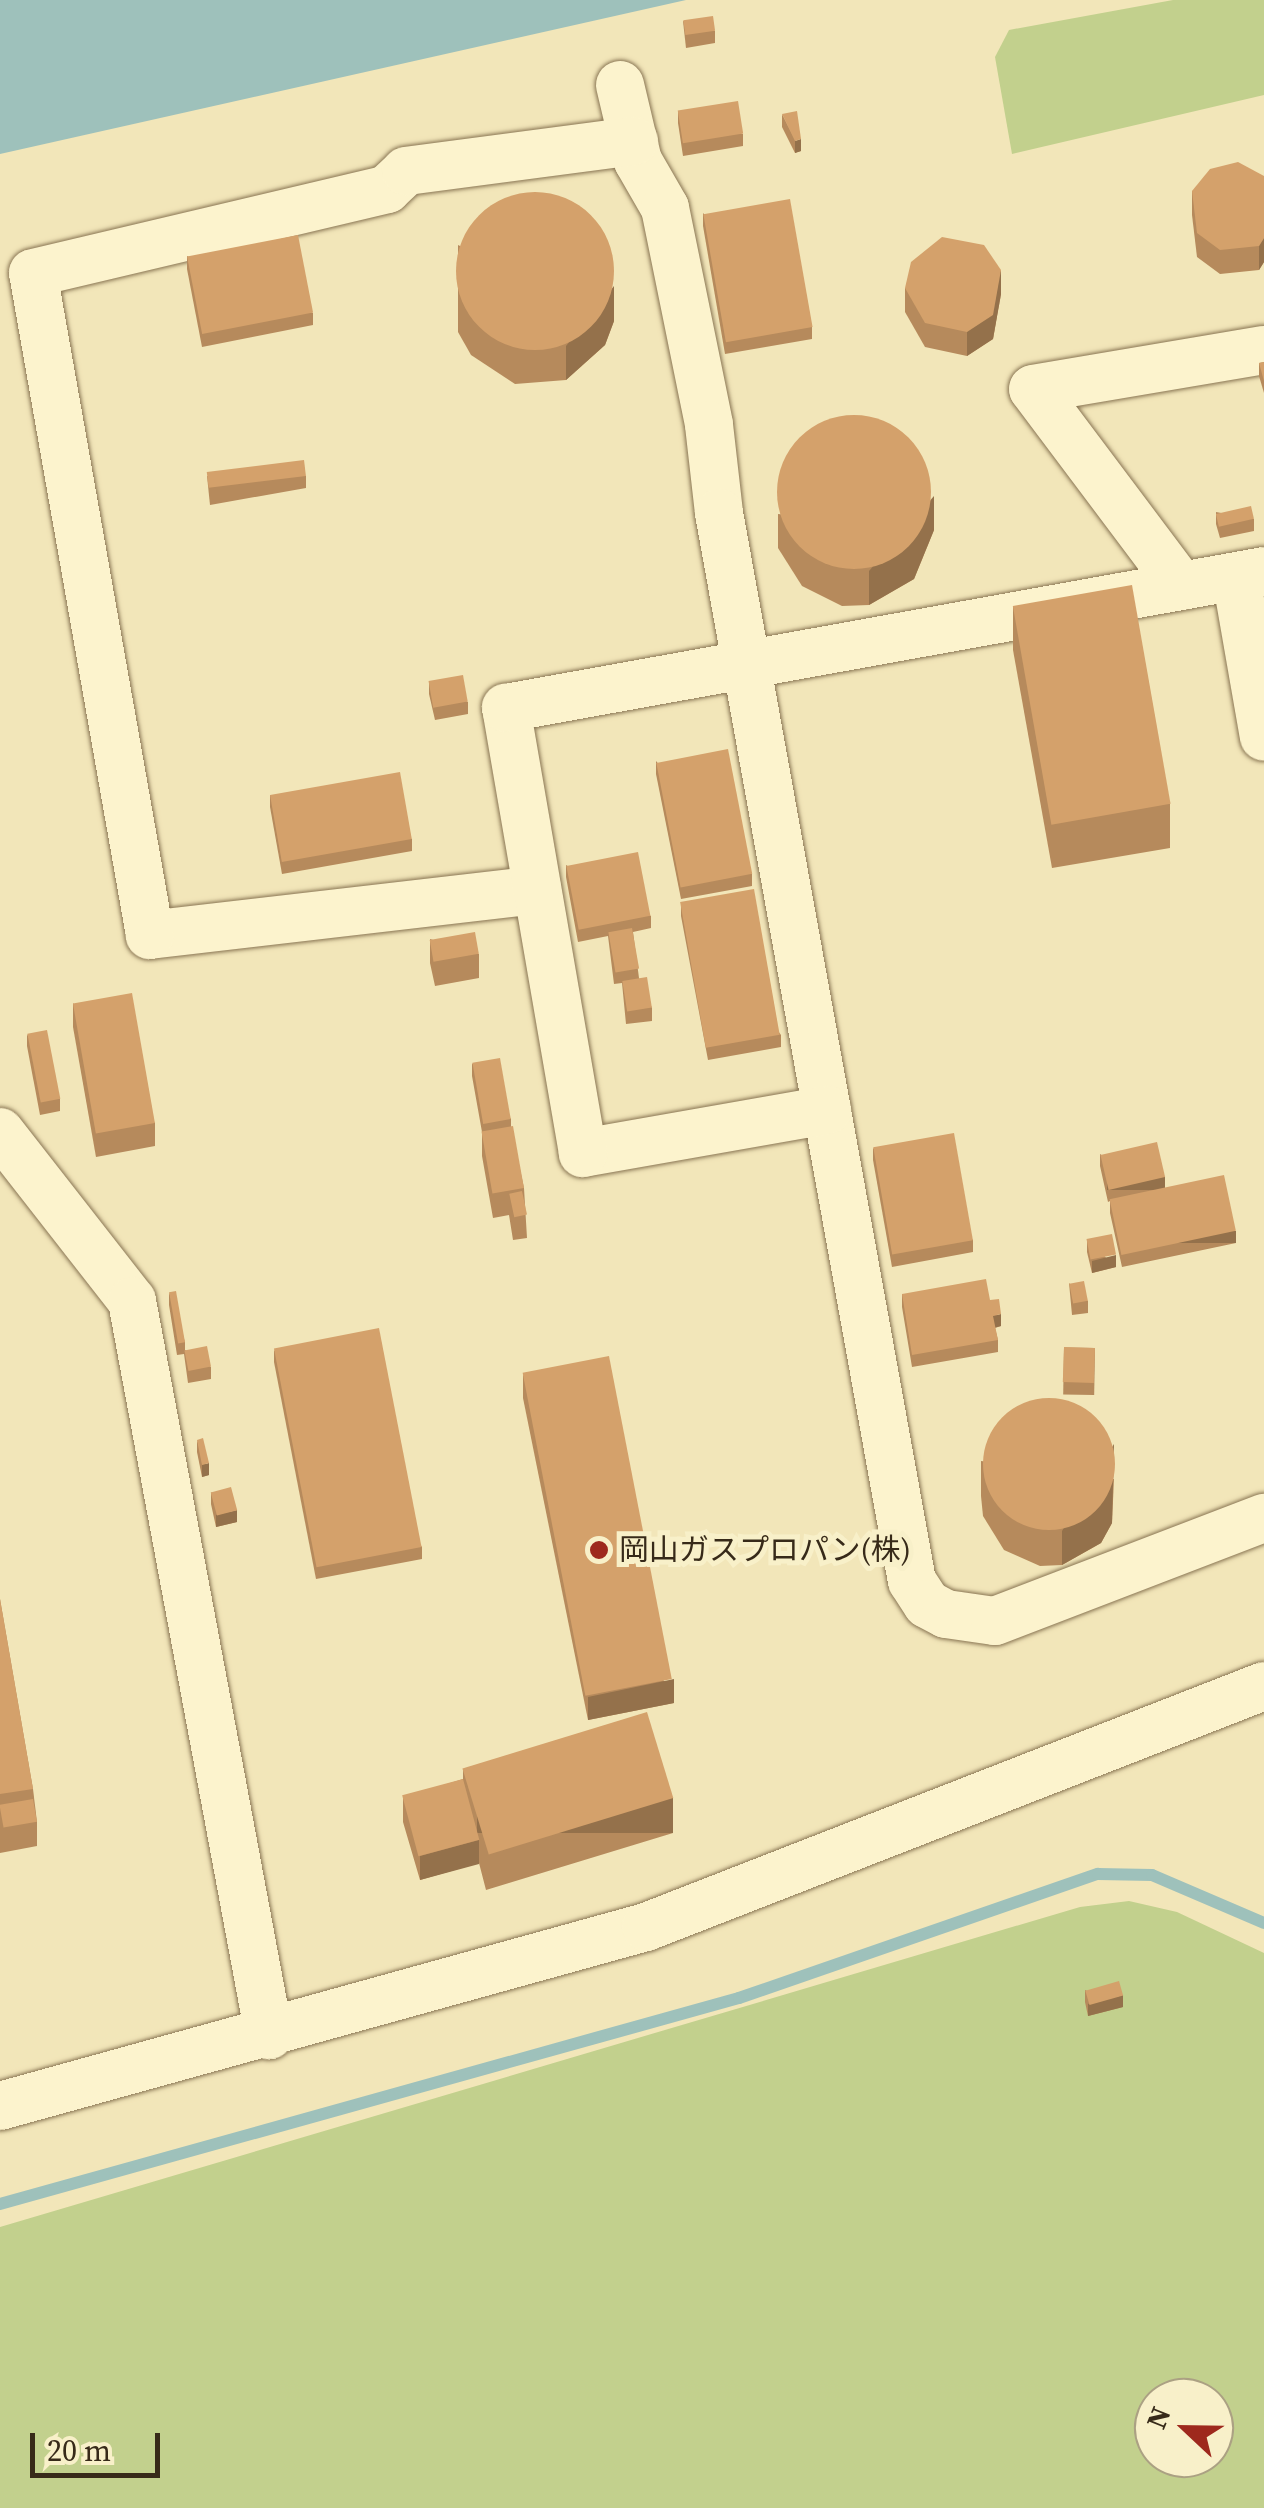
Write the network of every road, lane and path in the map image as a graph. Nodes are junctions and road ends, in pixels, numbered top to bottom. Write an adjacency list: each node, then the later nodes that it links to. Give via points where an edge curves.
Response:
1 (620, 85): 2 (street)
2 (634, 141): 6 (street, via 665,208); 8 (street, via 406,171 387,189 33,273 150,936)
3 (1264, 350): 5 (street, via 1033,389)
4 (1250, 574): 5 (street); 7 (street)
5 (1180, 586): 6 (street)
6 (746, 665): 8 (street, via 506,708); 9 (street)
7 (1264, 737)
8 (537, 890): 9 (street, via 582,1154)
9 (827, 1110): 11 (street, via 912,1582 927,1604 996,1622)
10 (0, 1132): 13 (street, via 132,1300)
11 (1264, 1518)
12 (1264, 1686): 13 (street, via 646,1927)
13 (269, 2034): 14 (street)
14 (0, 2106)

